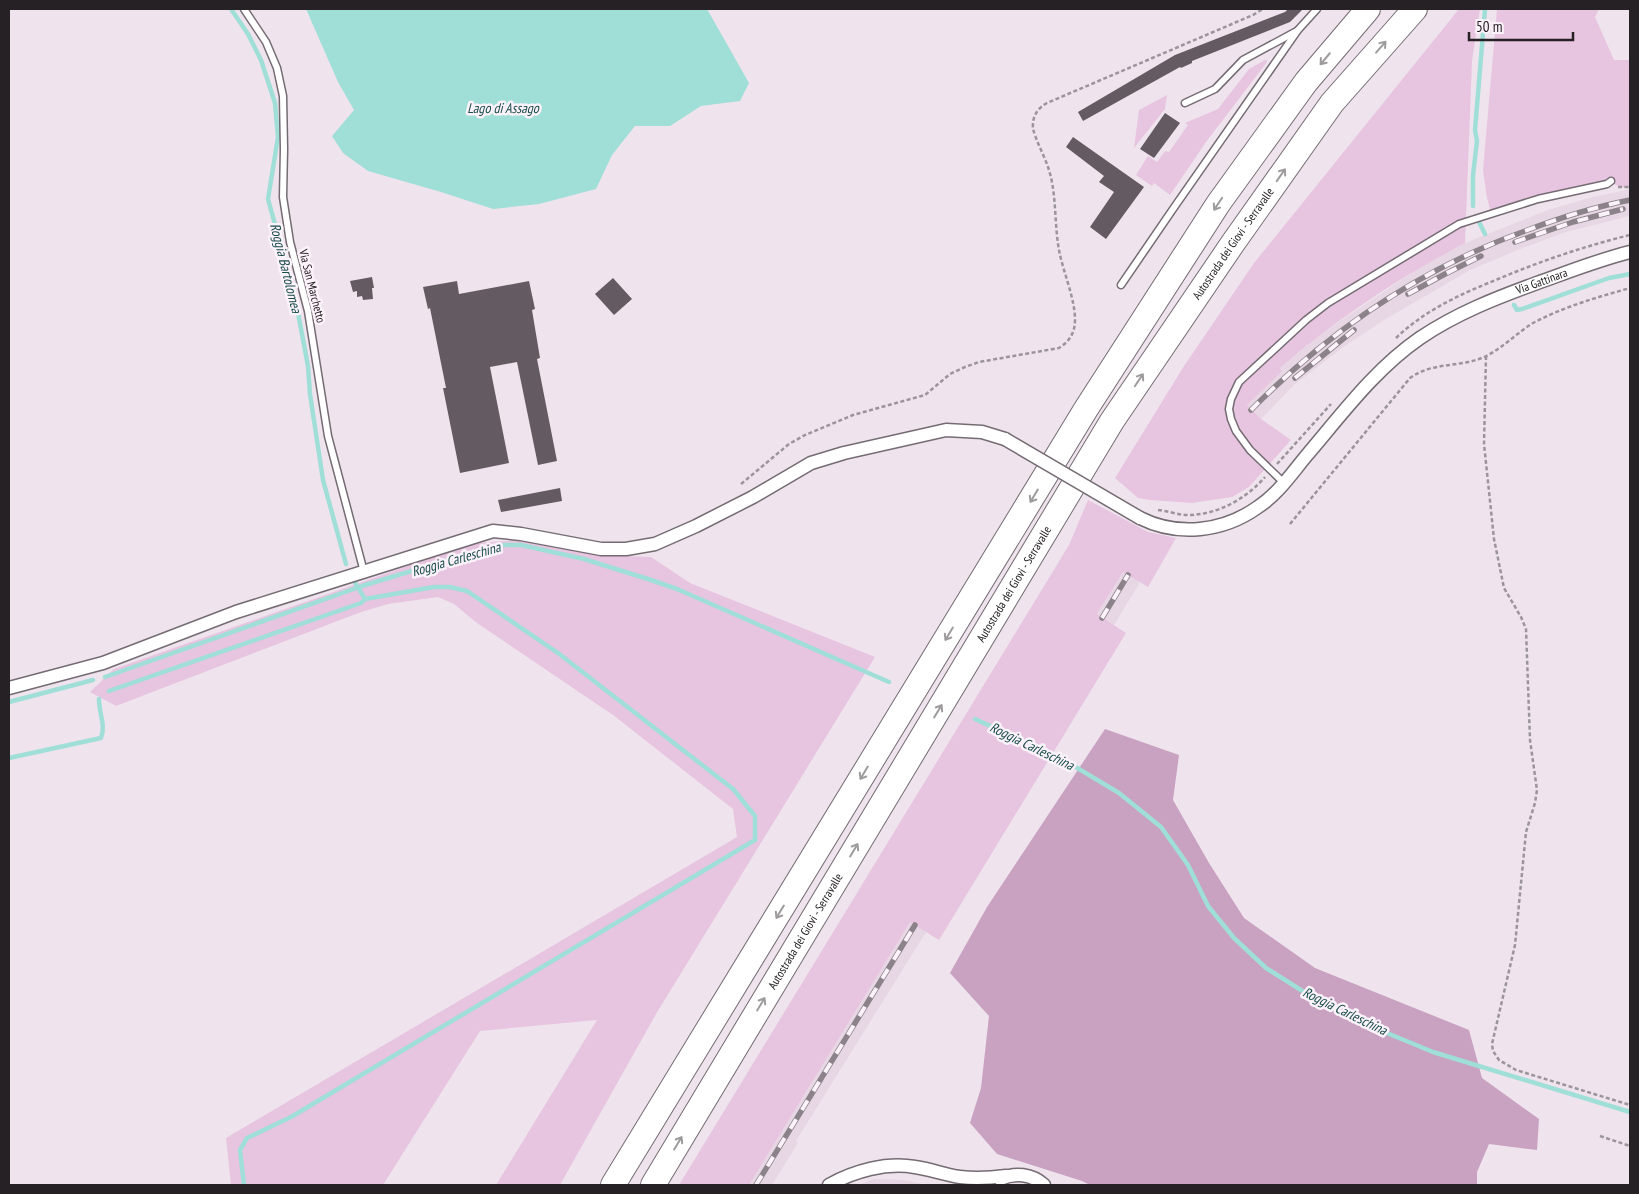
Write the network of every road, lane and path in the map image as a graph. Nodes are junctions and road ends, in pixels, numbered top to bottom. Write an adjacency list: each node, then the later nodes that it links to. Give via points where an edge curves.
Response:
1 (244, 9): 16 (lane, Via San Marchetto, via 266,42 277,68 283,96 282,197 308,311 328,436)
2 (1263, 9): 14 (path, via 1047,102 1035,115 1033,128 1049,168 1059,249 1075,319 1068,343 1059,348 965,367 950,374 925,395 853,415 805,435 789,444)
3 (1317, 9): 6 (lane)
4 (1368, 9): 23 (highway, one-way to 23, via 1306,82 1218,204 1071,435)
5 (1415, 9): 24 (highway, Autostrada dei Giovi - Serravalle, one-way to 5, via 1112,421 1332,103)
6 (1298, 30): 7 (lane, via 1243,60 1215,89); 10 (lane)
7 (1185, 103)
8 (1611, 181): 13 (lane, via 1538,198 1459,224 1328,303 1239,382 1230,409 1236,432)
9 (1630, 252): 13 (street, Via Gattinara, via 1482,303 1408,347 1355,399)
10 (1122, 285)
11 (1630, 288): 12 (path, via 1545,317)
12 (1486, 356): 15 (path, via 1417,372 1410,378); 18 (path, via 1484,444 1494,539 1504,588 1526,629 1530,740 1537,790 1526,832 1515,945 1494,1029 1493,1052 1498,1060 1516,1070)
13 (1284, 483): 16 (street, Via Gattinara, bridge, via 1260,506 1228,524 1174,529 1140,518 1005,439 982,432 946,430 811,463 753,497 655,544 601,549 493,531)
14 (741, 484)
15 (1290, 524)
16 (364, 572): 17 (street, Via Gattinara, via 236,612 103,663)
17 (9, 688)
18 (1630, 1105)
19 (1600, 1136): 20 (path)
20 (1630, 1146)
21 (936, 1172): 22 (street, via 959,1177); 25 (street, via 913,1166 887,1166 862,1171); 26 (street)
22 (1006, 1176): 27 (street); 28 (street, via 1029,1176)
23 (613, 1185)
24 (653, 1185)
25 (830, 1185)
26 (963, 1185)
27 (992, 1185)
28 (1044, 1185)

